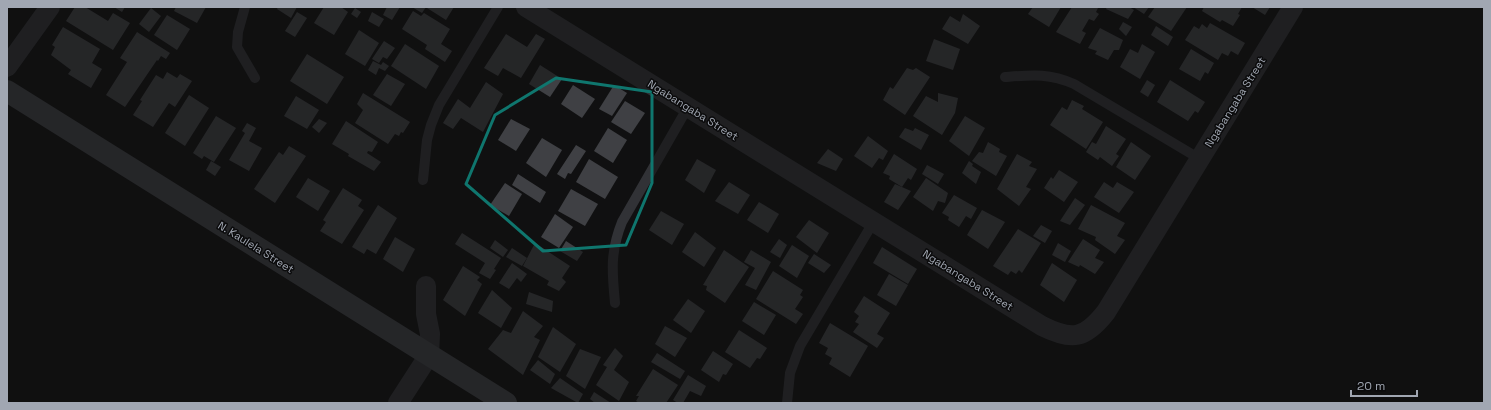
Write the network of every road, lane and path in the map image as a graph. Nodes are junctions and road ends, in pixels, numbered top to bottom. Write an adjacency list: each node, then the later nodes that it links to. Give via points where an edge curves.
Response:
1 (50, 7): 6 (street)
2 (245, 7): 8 (lane, via 237,47)
3 (498, 7): 12 (lane, via 439,105 427,140)
4 (526, 7): 10 (street, Ngabangaba Street)
5 (1293, 7): 11 (street, Ngabangaba Street)
6 (7, 66)
7 (1005, 77): 11 (lane, via 1058,77)
8 (255, 78)
9 (7, 92): 16 (street, N. Kaulela Street)
10 (688, 107): 13 (street, Ngabangaba Street); 15 (lane, via 614,240)
11 (1200, 159): 13 (street, Ngabangaba Street, via 1106,312 1096,325 1085,333 1059,334 1042,326)
12 (424, 180)
13 (874, 221): 19 (lane, via 800,346 790,373)
14 (426, 286): 16 (street)
15 (614, 303)
16 (429, 355): 17 (street); 18 (street, N. Kaulela Street)
17 (398, 403)
18 (506, 403)
19 (788, 403)

